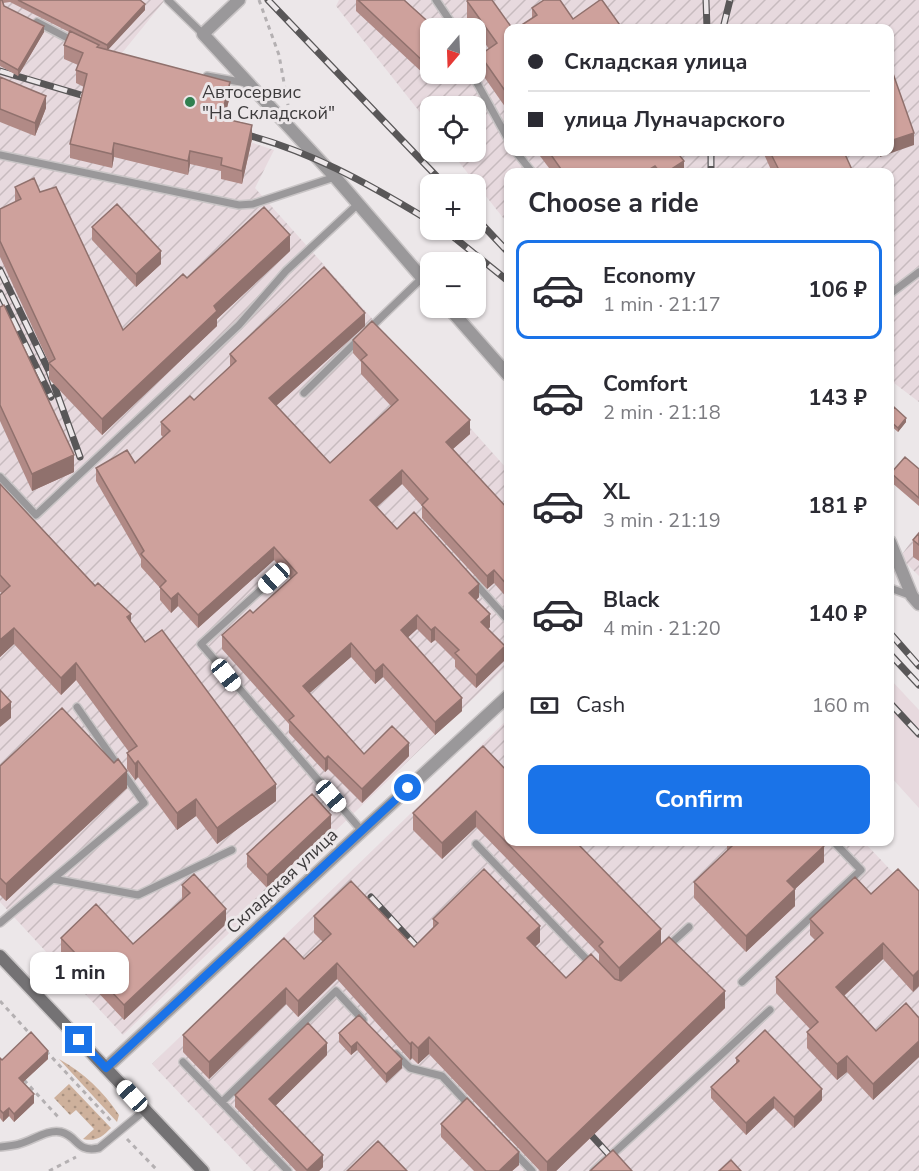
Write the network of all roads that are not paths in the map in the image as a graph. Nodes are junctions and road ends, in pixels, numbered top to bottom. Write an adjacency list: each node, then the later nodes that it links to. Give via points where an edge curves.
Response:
1 (168, 0): 6 (lane)
2 (239, 0): 6 (street)
3 (436, 0): 5 (lane)
4 (27, 18): 7 (lane)
5 (448, 18)
6 (203, 34): 9 (street)
7 (80, 44)
8 (203, 76): 9 (lane)
9 (249, 84): 15 (street)
10 (478, 84): 11 (lane)
11 (504, 132)
12 (0, 155): 15 (lane, via 239,205)
13 (519, 156): 14 (lane)
14 (529, 168)
15 (335, 177): 16 (street)
16 (358, 204): 18 (street); 24 (lane, via 286,271 231,332 36,516)
17 (919, 272): 20 (lane)
18 (420, 275)
19 (420, 287): 23 (lane)
20 (894, 291)
21 (458, 318): 22 (street)
22 (504, 370)
23 (304, 393)
24 (0, 477)
25 (894, 551): 29 (street)
26 (468, 576): 30 (lane)
27 (274, 578): 33 (lane, via 201,644)
28 (894, 590): 29 (lane)
29 (915, 600)
30 (504, 616)
31 (504, 700): 33 (street, Складская улица)
32 (77, 707): 37 (lane, via 144,803)
33 (362, 831): 48 (street, Складская улица)
34 (476, 844): 42 (lane)
35 (838, 846): 43 (lane, via 861,870)
36 (232, 850): 37 (lane, via 138,895)
37 (53, 879): 38 (lane)
38 (0, 923)
39 (689, 927): 41 (lane)
40 (0, 956): 48 (main road)
41 (658, 956)
42 (595, 968)
43 (742, 982)
44 (770, 1010): 57 (lane)
45 (369, 1026): 49 (lane, via 336,992)
46 (393, 1051): 51 (lane, via 410,1068 442,1077)
47 (183, 1062): 49 (lane)
48 (106, 1068): 50 (main road)
49 (222, 1102): 55 (lane)
50 (145, 1110): 53 (lane, via 99,1148 89,1150 61,1132); 54 (main road)
51 (475, 1111)
52 (507, 1145): 56 (lane)
53 (0, 1147)
54 (203, 1171)
55 (288, 1171)
56 (532, 1171)
57 (594, 1171)

